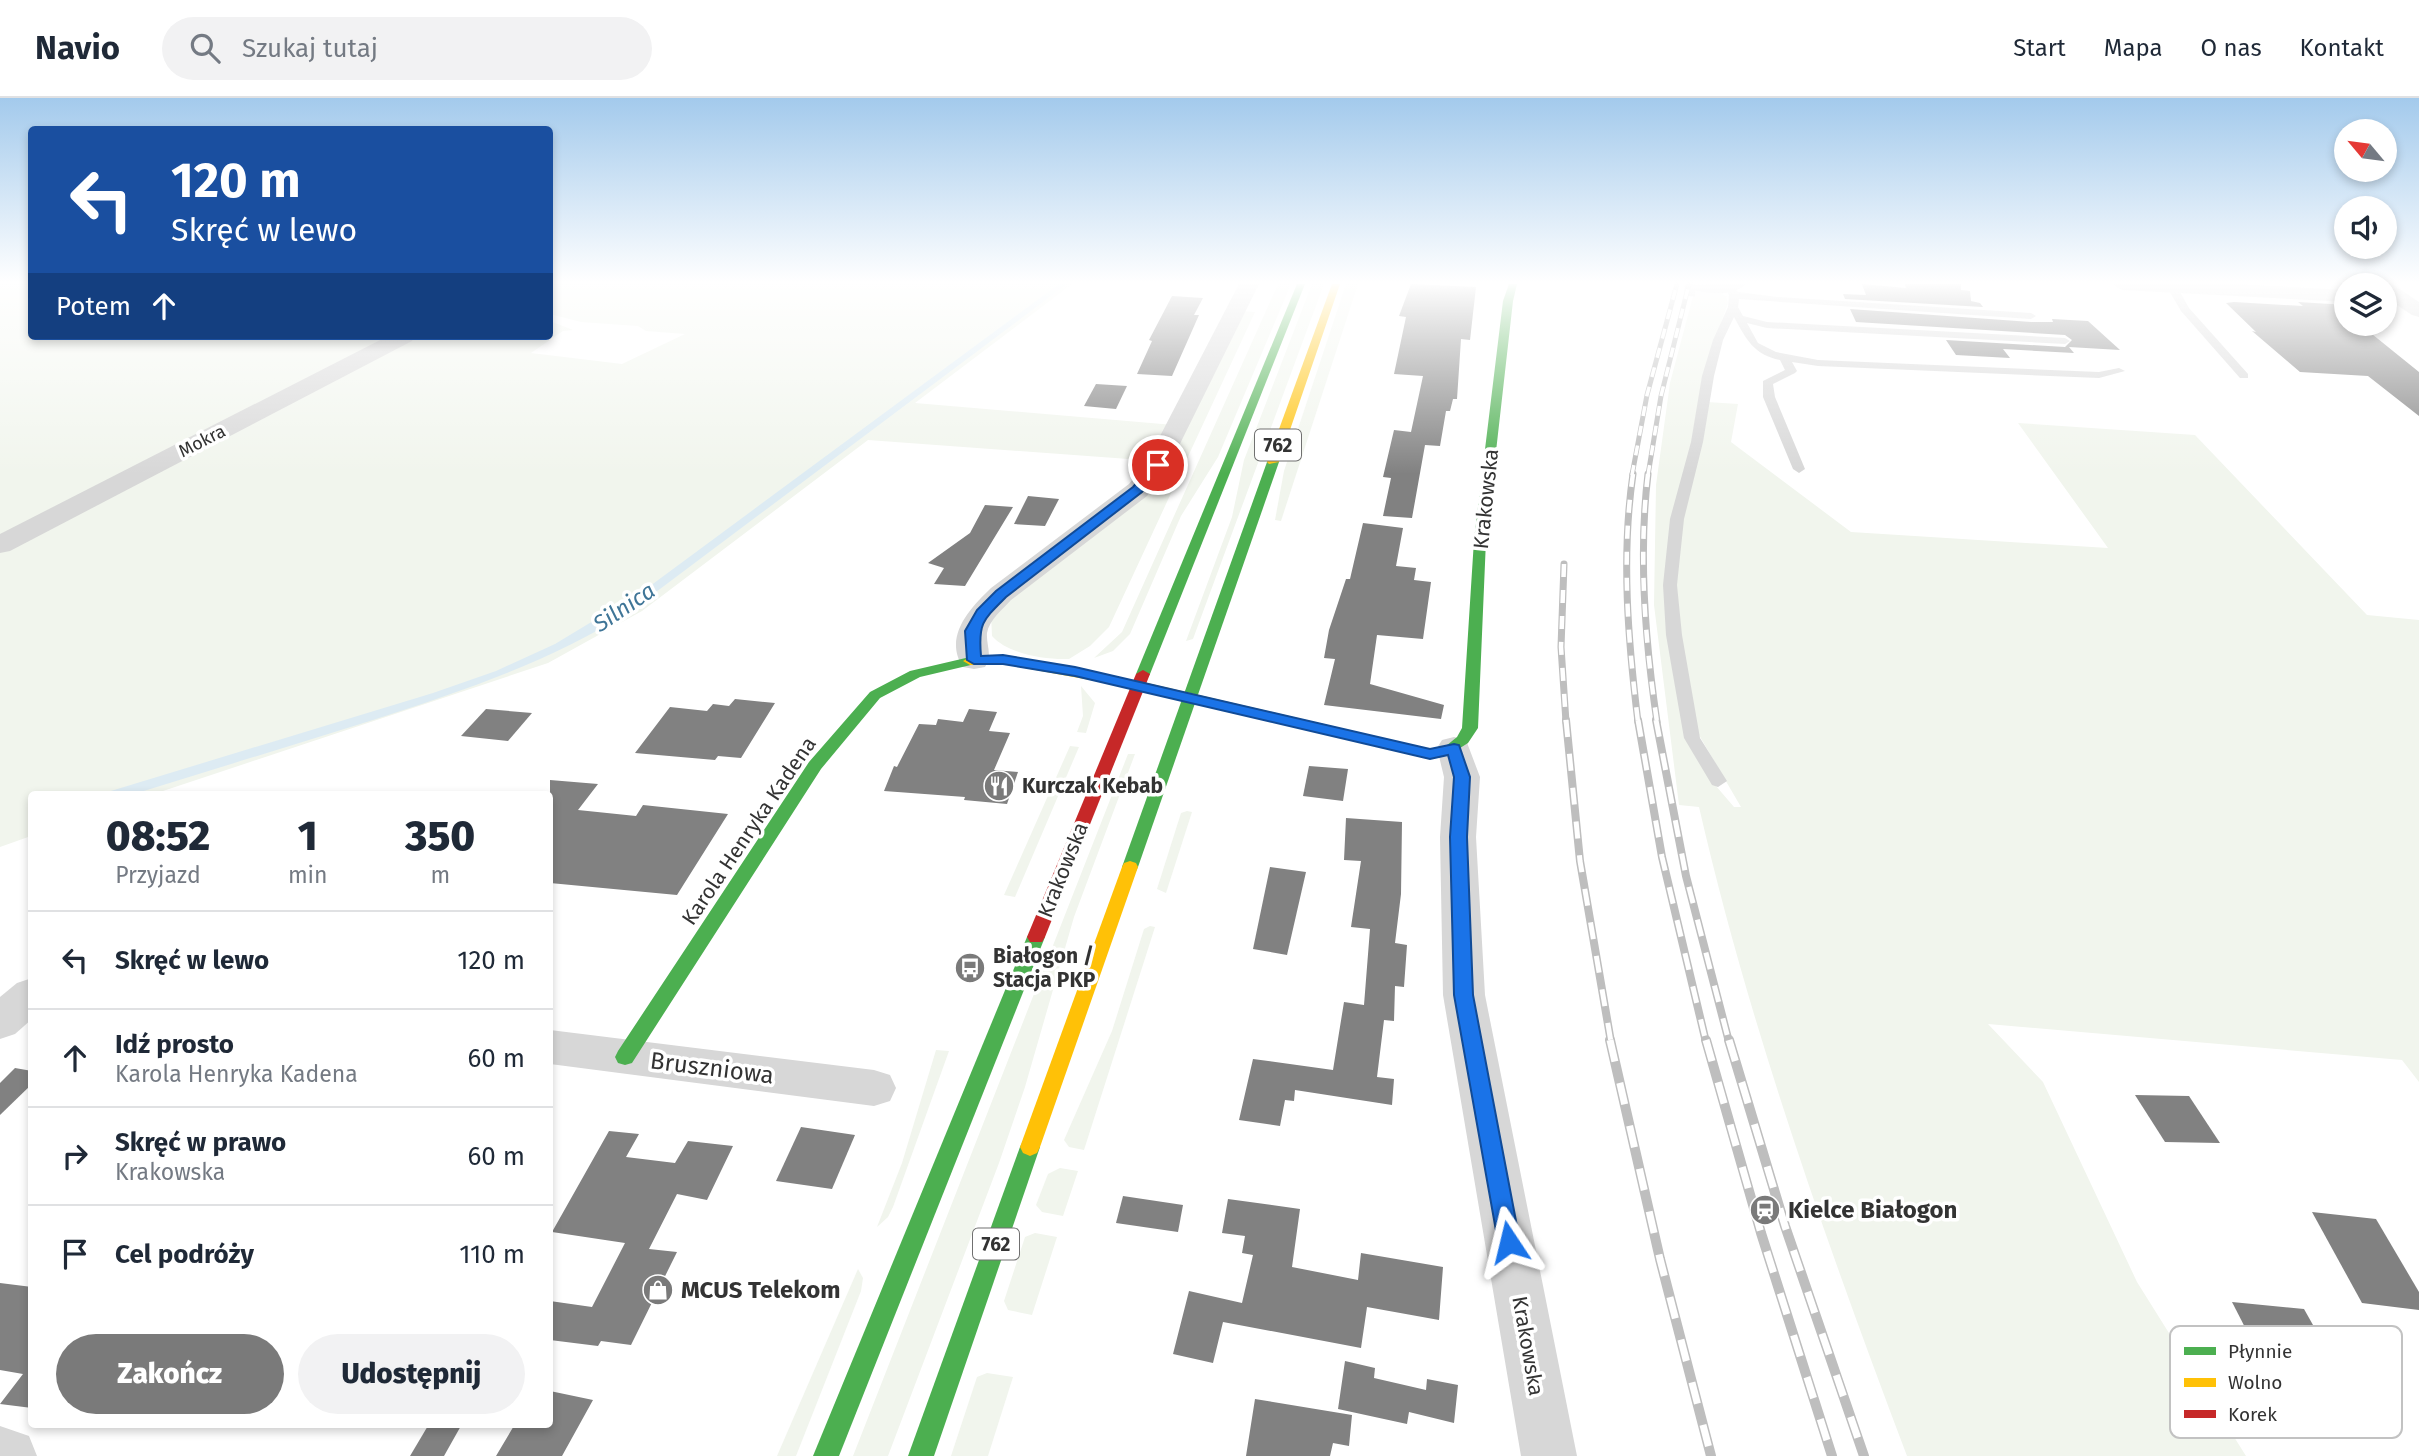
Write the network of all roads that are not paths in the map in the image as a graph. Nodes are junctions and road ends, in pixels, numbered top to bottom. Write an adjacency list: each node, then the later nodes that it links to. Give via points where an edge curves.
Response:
1 (382, 347): 13 (street, Mokra)
2 (1217, 347): 14 (street, via 1158,465 1138,490 982,613 972,631)
3 (1275, 347): 15 (main road, Krakowska / 762)
4 (1313, 347): 16 (main road, 762)
5 (1502, 347): 17 (main road, Krakowska, via 1480,540 1470,728)
6 (1716, 347): 18 (lane, via 1677,519 1670,585 1692,738)
7 (1760, 347): 9 (lane)
8 (2219, 347): 11 (lane)
9 (1785, 358): 10 (lane, via 1818,363); 12 (lane, via 1791,371 1767,383)
10 (2119, 372)
11 (2244, 376)
12 (1799, 469)
13 (0, 545)
14 (974, 660): 15 (main road, Karola Henryka Kadena, via 1003,660); 22 (main road, Karola Henryka Kadena, via 915,674 875,695 815,766)
15 (1139, 685): 16 (main road, Karola Henryka Kadena); 26 (main road, Krakowska / 762)
16 (1189, 697): 17 (main road, Karola Henryka Kadena, via 1430,754); 27 (main road, 762)
17 (1454, 748): 28 (street, Krakowska, via 1462,777 1458,837 1464,995)
18 (1718, 781)
19 (28, 998): 20 (street)
20 (0, 1022)
21 (553, 1047): 22 (street, Bruszniowa)
22 (625, 1057): 23 (street, Bruszniowa)
23 (874, 1088)
24 (0, 1454): 25 (street)
25 (9, 1456)
26 (826, 1456)
27 (921, 1456)
28 (1549, 1456)

